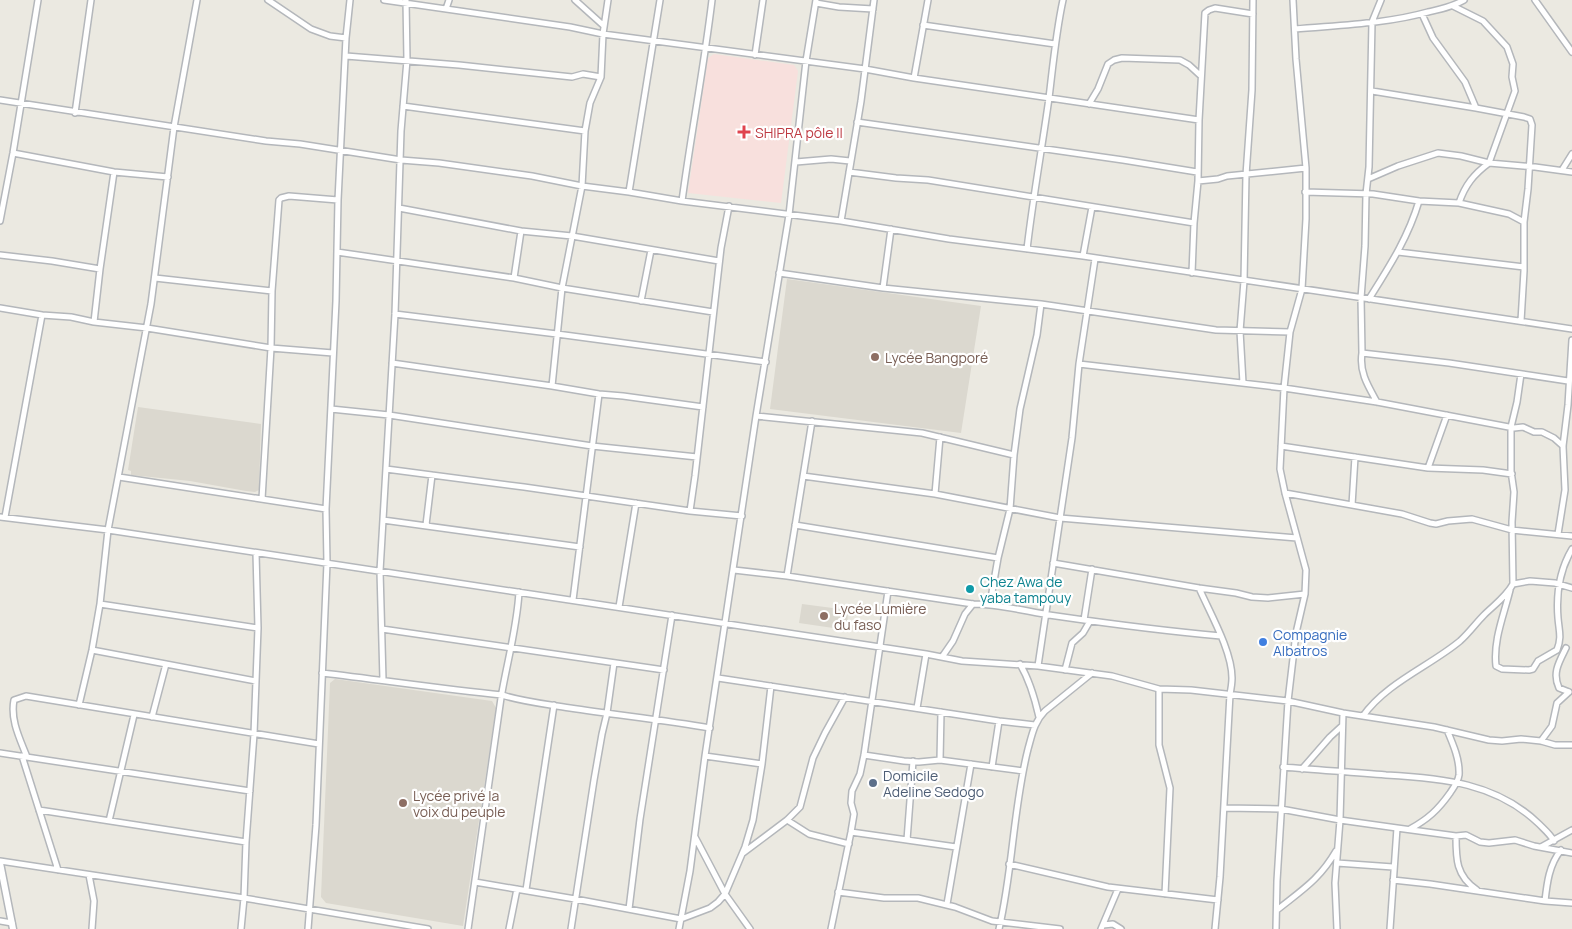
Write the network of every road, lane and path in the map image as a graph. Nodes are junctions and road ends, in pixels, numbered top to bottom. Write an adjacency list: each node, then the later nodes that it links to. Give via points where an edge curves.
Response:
1 (38, 0): 49 (street)
2 (91, 0): 53 (street)
3 (196, 0): 57 (street)
4 (268, 0): 33 (street, via 311,29)
5 (350, 0): 33 (street)
6 (384, 0): 21 (street)
7 (449, 0): 24 (street)
8 (575, 0): 30 (street)
9 (608, 0): 30 (street)
10 (660, 0): 34 (street)
11 (712, 0): 36 (street)
12 (762, 0): 38 (street)
13 (874, 0): 25 (street)
14 (928, 0): 29 (street)
15 (1063, 0): 35 (street)
16 (1253, 0): 26 (street)
17 (1293, 0): 31 (street)
18 (1381, 0): 28 (street)
19 (1464, 0): 23 (street)
20 (1535, 0): 37 (street)
21 (406, 2): 24 (street); 40 (street)
22 (816, 2): 25 (street); 41 (street)
23 (1453, 6): 27 (street); 54 (street, via 1483,21 1507,47 1513,64 1515,91)
24 (446, 9): 32 (street)
25 (873, 9): 42 (street)
26 (1253, 14): 43 (street, via 1215,8 1205,13); 74 (street)
27 (1422, 14): 28 (street); 52 (street, via 1433,38 1465,82)
28 (1372, 22): 31 (street); 46 (street)
29 (923, 25): 35 (street); 45 (street)
30 (604, 26): 32 (street)
31 (1295, 29): 68 (street)
32 (603, 34): 34 (street); 44 (street)
33 (346, 38): 39 (street)
34 (653, 40): 36 (street); 79 (street)
35 (1055, 44): 47 (street)
36 (707, 48): 38 (street); 84 (street)
37 (1572, 52)
38 (755, 55): 41 (street)
39 (346, 56): 40 (street); 60 (street)
40 (407, 60): 44 (street); 51 (street)
41 (806, 61): 42 (street); 65 (street)
42 (865, 69): 45 (street); 56 (street)
43 (1201, 76): 50 (street, via 1180,60 1114,60 1108,64); 55 (street)
44 (600, 77): 58 (street, via 590,103)
45 (914, 78): 47 (street)
46 (1372, 91): 52 (street); 76 (street)
47 (1049, 98): 50 (street); 59 (street)
48 (0, 100): 49 (street)
49 (20, 104): 53 (street); 61 (street)
50 (1089, 104): 55 (street)
51 (403, 106): 58 (street); 63 (street)
52 (1476, 108): 54 (street)
53 (75, 113): 57 (street)
54 (1506, 114): 66 (street); 67 (street, via 1530,119)
55 (1198, 120): 72 (street)
56 (857, 122): 59 (street); 64 (street)
57 (174, 127): 60 (street); 75 (street)
58 (585, 131): 78 (street)
59 (1041, 148): 72 (street); 82 (street)
60 (341, 149): 63 (street); 83 (street)
61 (13, 153): 70 (street); 91 (street)
62 (1572, 154): 69 (street)
63 (401, 160): 78 (street, via 532,176); 89 (street)
64 (850, 161): 65 (street); 71 (street)
65 (796, 162): 90 (street)
66 (1489, 163): 67 (street); 76 (street, via 1438,153); 86 (street, via 1466,184)
67 (1530, 166): 69 (street); 93 (street)
68 (1306, 168): 74 (street); 80 (street)
69 (1562, 170): 73 (street)
70 (114, 172): 75 (street); 108 (street)
71 (849, 172): 82 (street, via 928,180); 92 (street)
72 (1197, 172): 77 (street)
73 (1572, 172)
74 (1246, 175): 77 (street); 113 (street)
75 (168, 177): 111 (street)
76 (1368, 179): 81 (street)
77 (1198, 181): 94 (street)
78 (582, 186): 79 (street); 97 (street)
79 (629, 192): 84 (street)
80 (1305, 192): 81 (street); 116 (street)
81 (1366, 194): 85 (street); 118 (street)
82 (1033, 198): 88 (street); 98 (street)
83 (338, 200): 100 (street); 117 (street, via 281,198)
84 (682, 201): 87 (street)
85 (1419, 201): 86 (street); 101 (street, via 1413,223)
86 (1459, 203): 93 (street, via 1510,214)
87 (729, 206): 90 (street); 105 (street)
88 (1092, 207): 94 (street); 103 (street)
89 (399, 208): 96 (street); 106 (street)
90 (789, 215): 92 (street); 109 (street)
91 (0, 221)
92 (841, 221): 95 (street)
93 (1524, 222): 107 (street)
94 (1194, 223): 110 (street)
95 (891, 229): 98 (street); 115 (street)
96 (521, 231): 97 (street); 112 (street)
97 (572, 236): 99 (street); 114 (street)
98 (1027, 249): 103 (street)
99 (651, 250): 105 (street); 120 (street)
100 (337, 252): 106 (street); 136 (street)
101 (1398, 252): 107 (street); 119 (street)
102 (0, 255): 108 (street)
103 (1083, 256): 104 (street)
104 (1095, 259): 110 (street); 124 (street)
105 (719, 261): 123 (street)
106 (397, 262): 112 (street); 125 (street)
107 (1524, 267): 127 (street)
108 (100, 269): 128 (street)
109 (779, 273): 115 (street); 139 (street)
110 (1192, 273): 113 (street)
111 (155, 278): 117 (street); 129 (street)
112 (514, 278): 114 (street)
113 (1244, 281): 116 (street); 131 (street)
114 (562, 288): 120 (street); 133 (street)
115 (883, 288): 121 (street)
116 (1302, 289): 118 (street); 132 (street)
117 (272, 291): 135 (street)
118 (1361, 298): 119 (street); 137 (street)
119 (1369, 299): 127 (street)
120 (641, 301): 123 (street)
121 (1041, 304): 124 (street); 160 (street)
122 (0, 308): 126 (street)
123 (714, 312): 138 (street)
124 (1088, 312): 131 (street); 141 (street)
125 (395, 314): 133 (street); 140 (street)
126 (42, 315): 128 (street); 181 (street)
127 (1521, 321): 130 (street)
128 (94, 322): 129 (street)
129 (147, 328): 135 (street); 168 (street)
130 (1572, 329)
131 (1240, 331): 132 (street); 144 (street)
132 (1290, 332): 146 (street)
133 (557, 334): 138 (street); 145 (street)
134 (1572, 340): 143 (street)
135 (271, 348): 136 (street); 174 (street)
136 (333, 353): 150 (street)
137 (1362, 353): 142 (street); 148 (street, via 1365,380)
138 (709, 355): 139 (street); 149 (street)
139 (766, 362): 153 (street)
140 (392, 363): 145 (street); 151 (street)
141 (1079, 364): 144 (street); 182 (street)
142 (1521, 374): 143 (street); 155 (street)
143 (1568, 381): 159 (street)
144 (1243, 383): 146 (street)
145 (552, 386): 147 (street)
146 (1284, 388): 148 (street); 158 (street)
147 (599, 394): 149 (street); 157 (street)
148 (1377, 402): 152 (street)
149 (703, 407): 161 (street)
150 (331, 409): 151 (street); 177 (street)
151 (389, 415): 157 (street); 164 (street)
152 (1447, 415): 155 (street); 163 (street)
153 (756, 416): 154 (street); 180 (street)
154 (812, 422): 156 (street); 167 (street)
155 (1511, 427): 159 (street, via 1542,432); 165 (street)
156 (940, 437): 160 (street); 172 (street)
157 (592, 446): 161 (street); 173 (street)
158 (1281, 446): 162 (street); 171 (street, via 1280,469)
159 (1563, 446): 169 (street)
160 (1014, 454): 178 (street)
161 (697, 457): 179 (street)
162 (1355, 457): 163 (street); 176 (street)
163 (1428, 468): 165 (street)
164 (386, 469): 166 (street); 183 (street)
165 (1512, 474): 187 (street)
166 (432, 475): 173 (street); 184 (street)
167 (803, 476): 172 (street); 185 (street)
168 (119, 477): 174 (street); 186 (street)
169 (1565, 490): 170 (street); 188 (street)
170 (1572, 490)
171 (1285, 493): 176 (street); 190 (street)
172 (935, 494): 178 (street)
173 (586, 496): 175 (street); 191 (street)
174 (262, 499): 177 (street)
175 (636, 503): 179 (street); 212 (street)
176 (1352, 504): 187 (street, via 1436,524 1472,519)
177 (326, 509): 196 (street)
178 (1010, 509): 182 (street); 194 (street)
179 (690, 510): 180 (street)
180 (742, 516): 198 (street)
181 (3, 517): 186 (street)
182 (1060, 518): 190 (street); 195 (street)
183 (383, 520): 184 (street); 199 (street)
184 (426, 525): 191 (street)
185 (795, 525): 194 (street); 200 (street)
186 (108, 530): 193 (street); 209 (street)
187 (1512, 530): 188 (street); 202 (street)
188 (1558, 534): 189 (street)
189 (1572, 536)
190 (1296, 538): 207 (street, via 1306,570)
191 (580, 547): 208 (street)
192 (1572, 549): 201 (street)
193 (256, 552): 196 (street); 217 (street)
194 (998, 558): 211 (street)
195 (1053, 562): 197 (street); 214 (street)
196 (327, 563): 199 (street); 233 (street)
197 (1092, 569): 203 (street); 215 (street)
198 (734, 570): 200 (street); 216 (street)
199 (380, 571): 206 (street); 218 (street)
200 (787, 576): 205 (street)
201 (1558, 583): 202 (street, via 1530,581); 204 (street); 224 (street, via 1561,635)
202 (1512, 586): 224 (street, via 1498,632 1496,666 1502,670 1529,670); 253 (street, via 1460,641 1384,694)
203 (1199, 588): 207 (street, via 1268,598); 219 (street)
204 (1572, 588)
205 (888, 591): 210 (street); 220 (street)
206 (519, 592): 208 (street); 221 (street)
207 (1305, 594): 245 (street, via 1296,633)
208 (573, 600): 212 (street)
209 (100, 604): 217 (street); 223 (street)
210 (973, 604): 211 (street); 226 (street)
211 (990, 604): 214 (street)
212 (619, 607): 213 (street)
213 (672, 615): 216 (street); 231 (street)
214 (1045, 615): 215 (street); 230 (street)
215 (1087, 621): 219 (street); 232 (street, via 1083,633 1072,643)
216 (726, 624): 220 (street); 235 (street)
217 (258, 628): 237 (street)
218 (382, 629): 221 (street); 236 (street)
219 (1221, 636): 241 (street, via 1231,670)
220 (879, 647): 225 (street); 244 (street)
221 (512, 648): 227 (street); 242 (street)
222 (1569, 648): 224 (street); 240 (street, via 1556,668 1556,681 1559,688)
223 (92, 650): 228 (street); 246 (street)
224 (1557, 650)
225 (926, 654): 226 (street); 248 (street)
226 (942, 657): 229 (street)
227 (614, 663): 231 (street); 250 (street)
228 (166, 664): 237 (street); 254 (street)
229 (1020, 664): 230 (street); 255 (street, via 1035,699)
230 (1038, 666): 232 (street)
231 (664, 670): 256 (street)
232 (1065, 670): 234 (street)
233 (322, 673): 236 (street); 264 (street)
234 (1092, 673): 239 (street); 255 (street)
235 (718, 678): 238 (street); 260 (street)
236 (383, 680): 242 (street)
237 (256, 681): 262 (street)
238 (770, 686): 243 (street); 272 (street)
239 (1159, 689): 241 (street); 318 (street, via 1159,745 1170,788)
240 (1571, 693): 263 (street, via 1557,703 1552,726)
241 (1230, 694): 245 (street); 282 (street)
242 (502, 695): 247 (street); 311 (street)
243 (845, 697): 244 (street); 285 (street, via 817,746 800,808)
244 (872, 701): 248 (street); 267 (street)
245 (1288, 701): 251 (street); 275 (street)
246 (79, 705): 252 (street); 269 (street, via 26,696 14,700 12,708)
247 (554, 705): 250 (street); 314 (street)
248 (917, 708): 249 (street)
249 (941, 712): 257 (street); 270 (street)
250 (607, 713): 256 (street); 320 (street)
251 (1343, 713): 253 (street); 259 (street)
252 (134, 715): 254 (street); 277 (street)
253 (1362, 716): 261 (street)
254 (152, 718): 262 (street)
255 (1039, 718): 258 (street)
256 (656, 719): 260 (street); 326 (street)
257 (999, 721): 258 (street); 274 (street)
258 (1035, 725): 278 (street)
259 (1342, 726): 276 (street); 279 (street)
260 (710, 728): 268 (street)
261 (1447, 730): 263 (street, via 1489,740); 280 (street, via 1456,752 1459,776)
262 (254, 734): 264 (street); 281 (street)
263 (1541, 742): 265 (street)
264 (319, 744): 325 (street)
265 (1572, 745)
266 (0, 753): 269 (street)
267 (864, 755): 271 (street); 291 (street, via 852,791 854,814)
268 (705, 756): 272 (street); 292 (street)
269 (24, 757): 277 (street); 284 (street)
270 (940, 760): 271 (street); 273 (street)
271 (913, 761): 294 (street)
272 (762, 764): 302 (street, via 753,820)
273 (971, 764): 274 (street); 298 (street)
274 (992, 767): 278 (street)
275 (1283, 767): 276 (street); 283 (street)
276 (1302, 768): 279 (street)
277 (120, 771): 281 (street); 287 (street)
278 (1023, 771): 306 (street)
279 (1342, 771): 280 (street); 286 (street)
280 (1456, 782): 289 (street, via 1437,811); 295 (street, via 1484,789 1529,814)
281 (250, 791): 296 (street)
282 (1224, 808): 283 (street); 321 (street)
283 (1281, 809): 286 (street); 327 (street)
284 (39, 810): 287 (street); 308 (street)
285 (787, 820): 297 (street, via 809,834); 302 (street)
286 (1340, 820): 288 (street); 300 (street)
287 (109, 821): 296 (street)
288 (1397, 828): 289 (street); 307 (street)
289 (1410, 830): 293 (street)
290 (1572, 830): 295 (street)
291 (851, 832): 294 (street); 297 (street)
292 (694, 836): 317 (street); 328 (street)
293 (1456, 836): 299 (street, via 1470,836 1488,843 1515,840); 316 (street, via 1458,869 1466,881)
294 (907, 840): 298 (street)
295 (1554, 841): 299 (street)
296 (246, 842): 319 (street)
297 (849, 844): 315 (street)
298 (956, 847): 324 (street)
299 (1541, 848): 301 (street)
300 (1337, 849): 305 (street); 327 (street, via 1315,880)
301 (1560, 850): 303 (street); 322 (street, via 1553,862)
302 (743, 853): 317 (street)
303 (1572, 853)
304 (0, 862): 308 (street); 330 (street)
305 (1337, 863): 307 (street); 347 (street)
306 (1009, 864): 313 (street); 331 (street)
307 (1393, 867): 310 (street)
308 (58, 870): 309 (street)
309 (90, 875): 319 (street); 333 (street, via 94,901)
310 (1393, 880): 316 (street); 348 (street)
311 (475, 882): 312 (street); 337 (street)
312 (516, 889): 314 (street); 338 (street)
313 (1118, 889): 318 (street); 332 (street)
314 (526, 890): 320 (street)
315 (838, 892): 324 (street, via 884,898 918,898); 342 (street)
316 (1480, 892): 322 (street)
317 (725, 894): 328 (street, via 710,908); 341 (street)
318 (1165, 894): 321 (street)
319 (244, 898): 325 (street); 334 (street)
320 (576, 899): 326 (street); 339 (street)
321 (1218, 900): 345 (street)
322 (1545, 901): 323 (street)
323 (1572, 903)
324 (947, 904): 331 (street)
325 (310, 908): 335 (street); 336 (street)
326 (628, 909): 328 (street)
327 (1277, 910): 346 (street)
328 (681, 919): 340 (street)
329 (0, 921): 330 (street)
330 (13, 926)
331 (1000, 926): 343 (street)
332 (1102, 927): 344 (street, via 1113,924)
333 (92, 929)
334 (241, 929)
335 (308, 929)
336 (428, 929)
337 (468, 929)
338 (509, 929)
339 (571, 929)
340 (679, 929)
341 (750, 929)
342 (831, 929)
343 (1060, 929)
344 (1121, 929)
345 (1215, 929)
346 (1276, 929)
347 (1337, 929)
348 (1390, 929)

